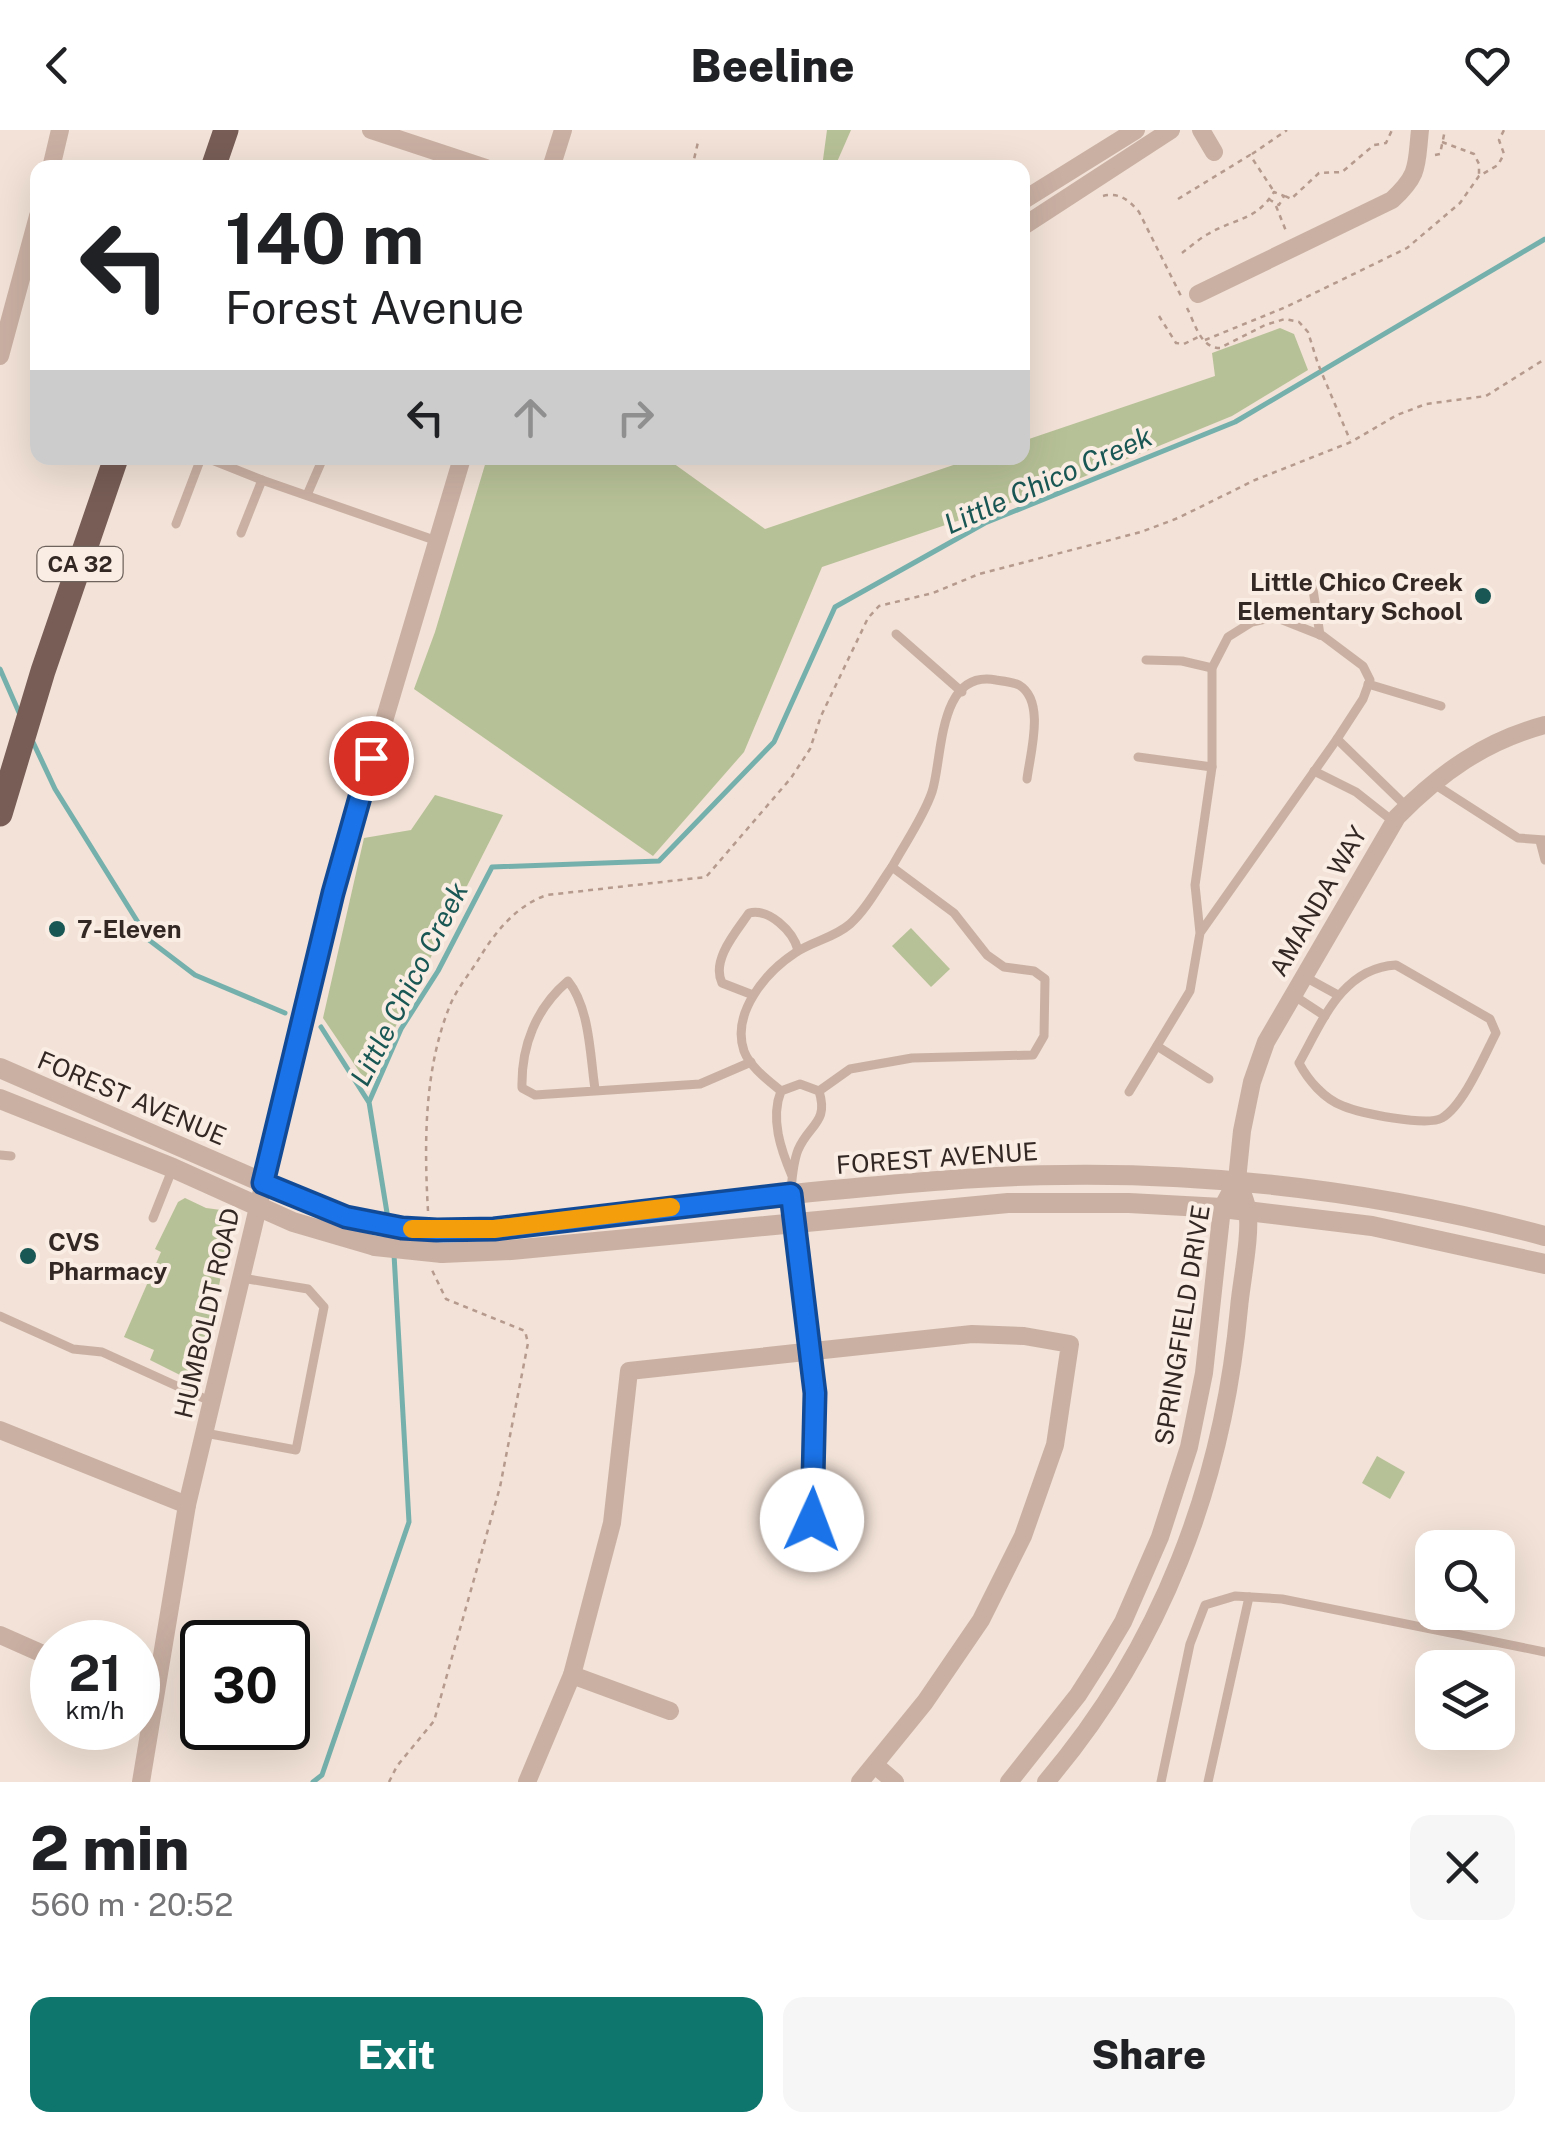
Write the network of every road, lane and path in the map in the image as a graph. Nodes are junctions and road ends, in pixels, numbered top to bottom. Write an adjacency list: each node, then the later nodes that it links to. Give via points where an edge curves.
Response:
1 (60, 130): 18 (street)
2 (226, 130): 19 (main road)
3 (370, 130): 20 (street)
4 (562, 130): 21 (street)
5 (1136, 130): 28 (street)
6 (1171, 130): 32 (street)
7 (1201, 130): 15 (street)
8 (1287, 130): 16 (path)
9 (1392, 130): 27 (path, via 1386,143 1374,145 1352,166 1319,173 1291,198)
10 (1420, 130): 34 (street, via 1418,170 1410,184 1392,200)
11 (1444, 130): 14 (path)
12 (1504, 130): 24 (path, via 1504,154)
13 (698, 142): 22 (path)
14 (1442, 142): 17 (path, via 1440,154); 23 (path, via 1474,154)
15 (1214, 152)
16 (1250, 155): 26 (path); 29 (path)
17 (1427, 156)
18 (52, 160)
19 (216, 160)
20 (462, 160)
21 (553, 160)
22 (694, 160)
23 (1479, 164): 24 (path); 25 (path)
24 (1489, 168): 25 (path)
25 (1479, 176): 37 (path, via 1460,203 1407,248 1212,340 1176,342)
26 (1274, 192): 27 (path); 30 (path)
27 (1284, 196): 31 (path)
28 (1030, 197)
29 (1178, 199)
30 (1270, 200): 31 (path); 35 (path, via 1250,218 1210,232)
31 (1275, 205): 34 (path)
32 (1030, 222)
33 (30, 245): 38 (street)
34 (1293, 249): 36 (street)
35 (1182, 253)
36 (1198, 294)
37 (1160, 316)
38 (0, 356)
39 (1545, 359): 41 (path, via 1486,396 1426,404)
40 (1318, 364): 41 (path)
41 (1351, 442): 98 (path, via 1141,532 879,606 800,764 706,876 528,902 492,938 452,1002 435,1056 424,1144)
42 (114, 465): 68 (main road, CA 32)
43 (201, 465): 49 (lane)
44 (222, 465): 47 (lane)
45 (321, 465): 48 (lane)
46 (460, 465): 51 (street, HUMBOLDT ROAD)
47 (262, 480): 48 (lane); 50 (lane)
48 (306, 495): 51 (lane)
49 (176, 524)
50 (241, 533)
51 (437, 541): 91 (street, HUMBOLDT ROAD, via 345,846)
52 (1312, 583): 54 (lane)
53 (896, 634): 58 (lane)
54 (1320, 635): 56 (lane, via 1275,617 1252,622 1228,637); 57 (lane, via 1362,666)
55 (1146, 660): 56 (lane)
56 (1212, 668): 63 (lane)
57 (1368, 684): 59 (lane); 61 (lane)
58 (962, 692): 65 (lane, via 986,678 1018,684 1030,697 1034,722); 72 (lane, via 941,735 932,792)
59 (1441, 706)
60 (1545, 725): 66 (street, AMANDA WAY, via 1486,746)
61 (1337, 739): 64 (lane); 67 (lane)
62 (1138, 757): 63 (lane)
63 (1212, 767): 73 (lane, via 1194,885)
64 (1314, 771): 69 (lane); 73 (lane)
65 (1026, 779)
66 (1432, 783): 67 (street, AMANDA WAY); 70 (lane, via 1518,838)
67 (1407, 806): 69 (street, AMANDA WAY)
68 (0, 814)
69 (1394, 822): 75 (street, AMANDA WAY)
70 (1542, 841): 71 (lane)
71 (1545, 860)
72 (892, 867): 74 (lane, via 854,920); 85 (lane, via 954,913 1004,967 1045,979 1044,1036 1033,1055 912,1058 850,1069)
73 (1200, 932): 80 (lane, via 1190,992)
74 (798, 950): 76 (lane); 76 (lane, via 784,927 760,912 749,914 718,974)
75 (1304, 976): 77 (street, AMANDA WAY); 78 (lane)
76 (753, 995): 81 (lane, via 742,1024)
77 (1293, 995): 79 (lane); 90 (street, AMANDA WAY, via 1252,1082)
78 (1338, 996): 79 (lane); 79 (lane, via 1378,966 1396,966 1490,1019 1496,1033 1466,1090 1443,1118 1426,1122 1341,1106 1308,1081 1299,1063)
79 (1325, 1016)
80 (1156, 1046): 83 (lane); 87 (lane)
81 (751, 1062): 84 (lane, via 700,1084); 86 (lane)
82 (0, 1068): 91 (street, FOREST AVENUE)
83 (1210, 1079)
84 (594, 1089): 84 (lane, via 536,1095 522,1088 532,1029 548,998 568,980 585,1027)
85 (819, 1090): 86 (lane, via 800,1084); 92 (lane, via 824,1107 799,1147)
86 (781, 1091): 92 (lane, via 779,1143)
87 (1129, 1092)
88 (0, 1099): 89 (street, FOREST AVENUE)
89 (173, 1168): 93 (street, FOREST AVENUE); 96 (lane)
90 (1237, 1180): 92 (street, FOREST AVENUE, via 1065,1174); 94 (street, SPRINGFIELD DRIVE); 95 (street, SPRINGFIELD DRIVE); 99 (street, FOREST AVENUE, via 1386,1201)
91 (263, 1183): 93 (street, HUMBOLDT ROAD); 98 (street, FOREST AVENUE, bridge, via 370,1223)
92 (791, 1185): 97 (street); 98 (street, FOREST AVENUE, via 494,1229)
93 (258, 1206): 100 (street, FOREST AVENUE, bridge, via 339,1238); 102 (street, HUMBOLDT ROAD)
94 (1222, 1208): 95 (street, FOREST AVENUE); 97 (street, FOREST AVENUE, via 1008,1203); 124 (street, SPRINGFIELD DRIVE, via 1204,1373 1160,1537 1101,1659)
95 (1248, 1211): 101 (street, FOREST AVENUE, via 1372,1226); 125 (street, SPRINGFIELD DRIVE, via 1227,1402 1189,1540 1145,1639)
96 (153, 1218)
97 (796, 1222): 100 (street, FOREST AVENUE); 104 (street)
98 (432, 1224)
99 (1545, 1236)
100 (436, 1253): 120 (path, via 431,1271 446,1300 524,1330 528,1343 500,1486 434,1720)
101 (1545, 1264)
102 (242, 1278): 105 (street, HUMBOLDT ROAD); 107 (lane, via 308,1290 324,1307 296,1450)
103 (0, 1316): 105 (lane)
104 (810, 1352): 109 (street); 115 (street, via 629,1371 612,1523); 118 (street, via 972,1334 1070,1344 1055,1445 1023,1536 981,1620)
105 (212, 1402): 107 (street, HUMBOLDT ROAD)
106 (0, 1430): 108 (street)
107 (205, 1433): 108 (street, HUMBOLDT ROAD)
108 (187, 1506): 111 (street, HUMBOLDT ROAD)
109 (812, 1520)
110 (1250, 1597): 114 (lane); 126 (lane, via 1206,1605 1190,1644); 127 (lane)
111 (160, 1633)
112 (0, 1635): 113 (street)
113 (30, 1648)
114 (1545, 1652)
115 (572, 1675): 116 (street); 121 (street)
116 (670, 1711)
117 (143, 1750): 119 (street, HUMBOLDT ROAD)
118 (875, 1765): 122 (street); 123 (street)
119 (141, 1782)
120 (388, 1782)
121 (527, 1782)
122 (860, 1782)
123 (895, 1782)
124 (1009, 1782)
125 (1046, 1782)
126 (1161, 1782)
127 (1208, 1782)

